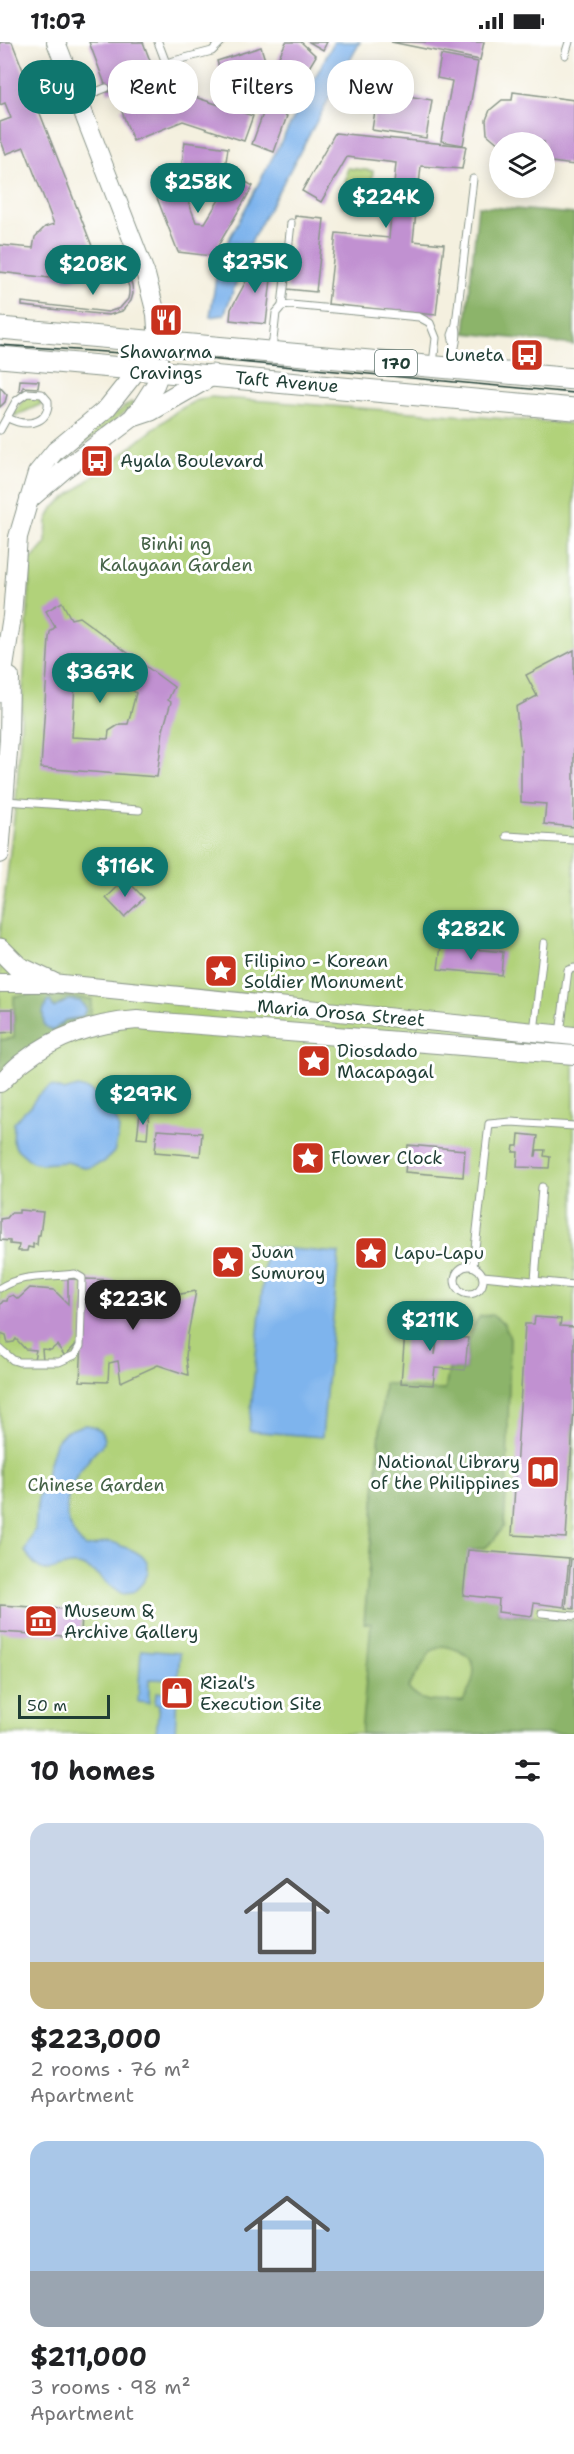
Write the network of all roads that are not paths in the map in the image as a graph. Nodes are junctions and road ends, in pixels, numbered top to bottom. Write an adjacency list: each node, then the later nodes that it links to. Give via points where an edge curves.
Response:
1 (56, 42): 6 (main road)
2 (158, 42): 7 (lane)
3 (221, 42): 8 (lane, via 212,51)
4 (569, 42): 5 (lane)
5 (565, 55)
6 (63, 60)
7 (165, 60)
8 (178, 60)
9 (106, 88): 10 (lane)
10 (96, 92)
11 (84, 114): 16 (main road, via 146,275 155,306)
12 (473, 179): 19 (lane, via 456,324 458,335)
13 (291, 223): 14 (lane)
14 (282, 306): 17 (lane, via 276,313); 19 (lane, via 419,317 430,323)
15 (0, 328): 16 (main road, Taft Avenue / 170)
16 (157, 343): 17 (main road, Taft Avenue / 170); 20 (main road); 21 (main road)
17 (272, 352): 19 (main road, Taft Avenue / 170)
18 (0, 357): 20 (main road, Taft Avenue / 170)
19 (442, 367): 23 (main road, Taft Avenue / 170)
20 (139, 371): 21 (main road, Taft Avenue / 170); 28 (main road, via 107,408 43,464)
21 (160, 372): 22 (main road, Taft Avenue / 170); 25 (main road)
22 (212, 375): 24 (main road, Taft Avenue / 170); 25 (main road)
23 (574, 379)
24 (574, 409)
25 (136, 415): 28 (main road)
26 (8, 418): 26 (lane, via 24,425 34,423 45,413 48,401 42,394 27,393 16,401); 27 (lane)
27 (0, 430)
28 (29, 500): 29 (main road, via 18,537)
29 (8, 650): 30 (main road); 31 (main road)
30 (0, 693)
31 (5, 734): 32 (main road)
32 (5, 801): 33 (lane); 36 (main road)
33 (140, 810)
34 (507, 836): 35 (lane)
35 (574, 840)
36 (0, 854)
37 (544, 943): 42 (lane)
38 (0, 949): 41 (main road, via 18,967)
39 (574, 968): 43 (lane, via 568,970)
40 (0, 983): 41 (main road, Maria Orosa Street)
41 (52, 983): 42 (main road, Maria Orosa Street)
42 (534, 1032): 43 (main road, Maria Orosa Street)
43 (567, 1035)
44 (574, 1055): 45 (main road, Maria Orosa Street, via 137,1020 72,1033 24,1061)
45 (0, 1083)
46 (574, 1126): 48 (lane, via 489,1124)
47 (542, 1187): 50 (lane)
48 (473, 1266): 49 (lane); 49 (lane, via 464,1267 457,1274 460,1290 476,1293)
49 (483, 1276): 50 (lane)
50 (535, 1281): 51 (lane)
51 (574, 1285)
52 (0, 1288): 53 (lane, via 29,1276 75,1274 82,1278 80,1346 75,1355 59,1362 19,1362)
53 (0, 1349)
54 (542, 1613): 55 (lane)
55 (574, 1616)

